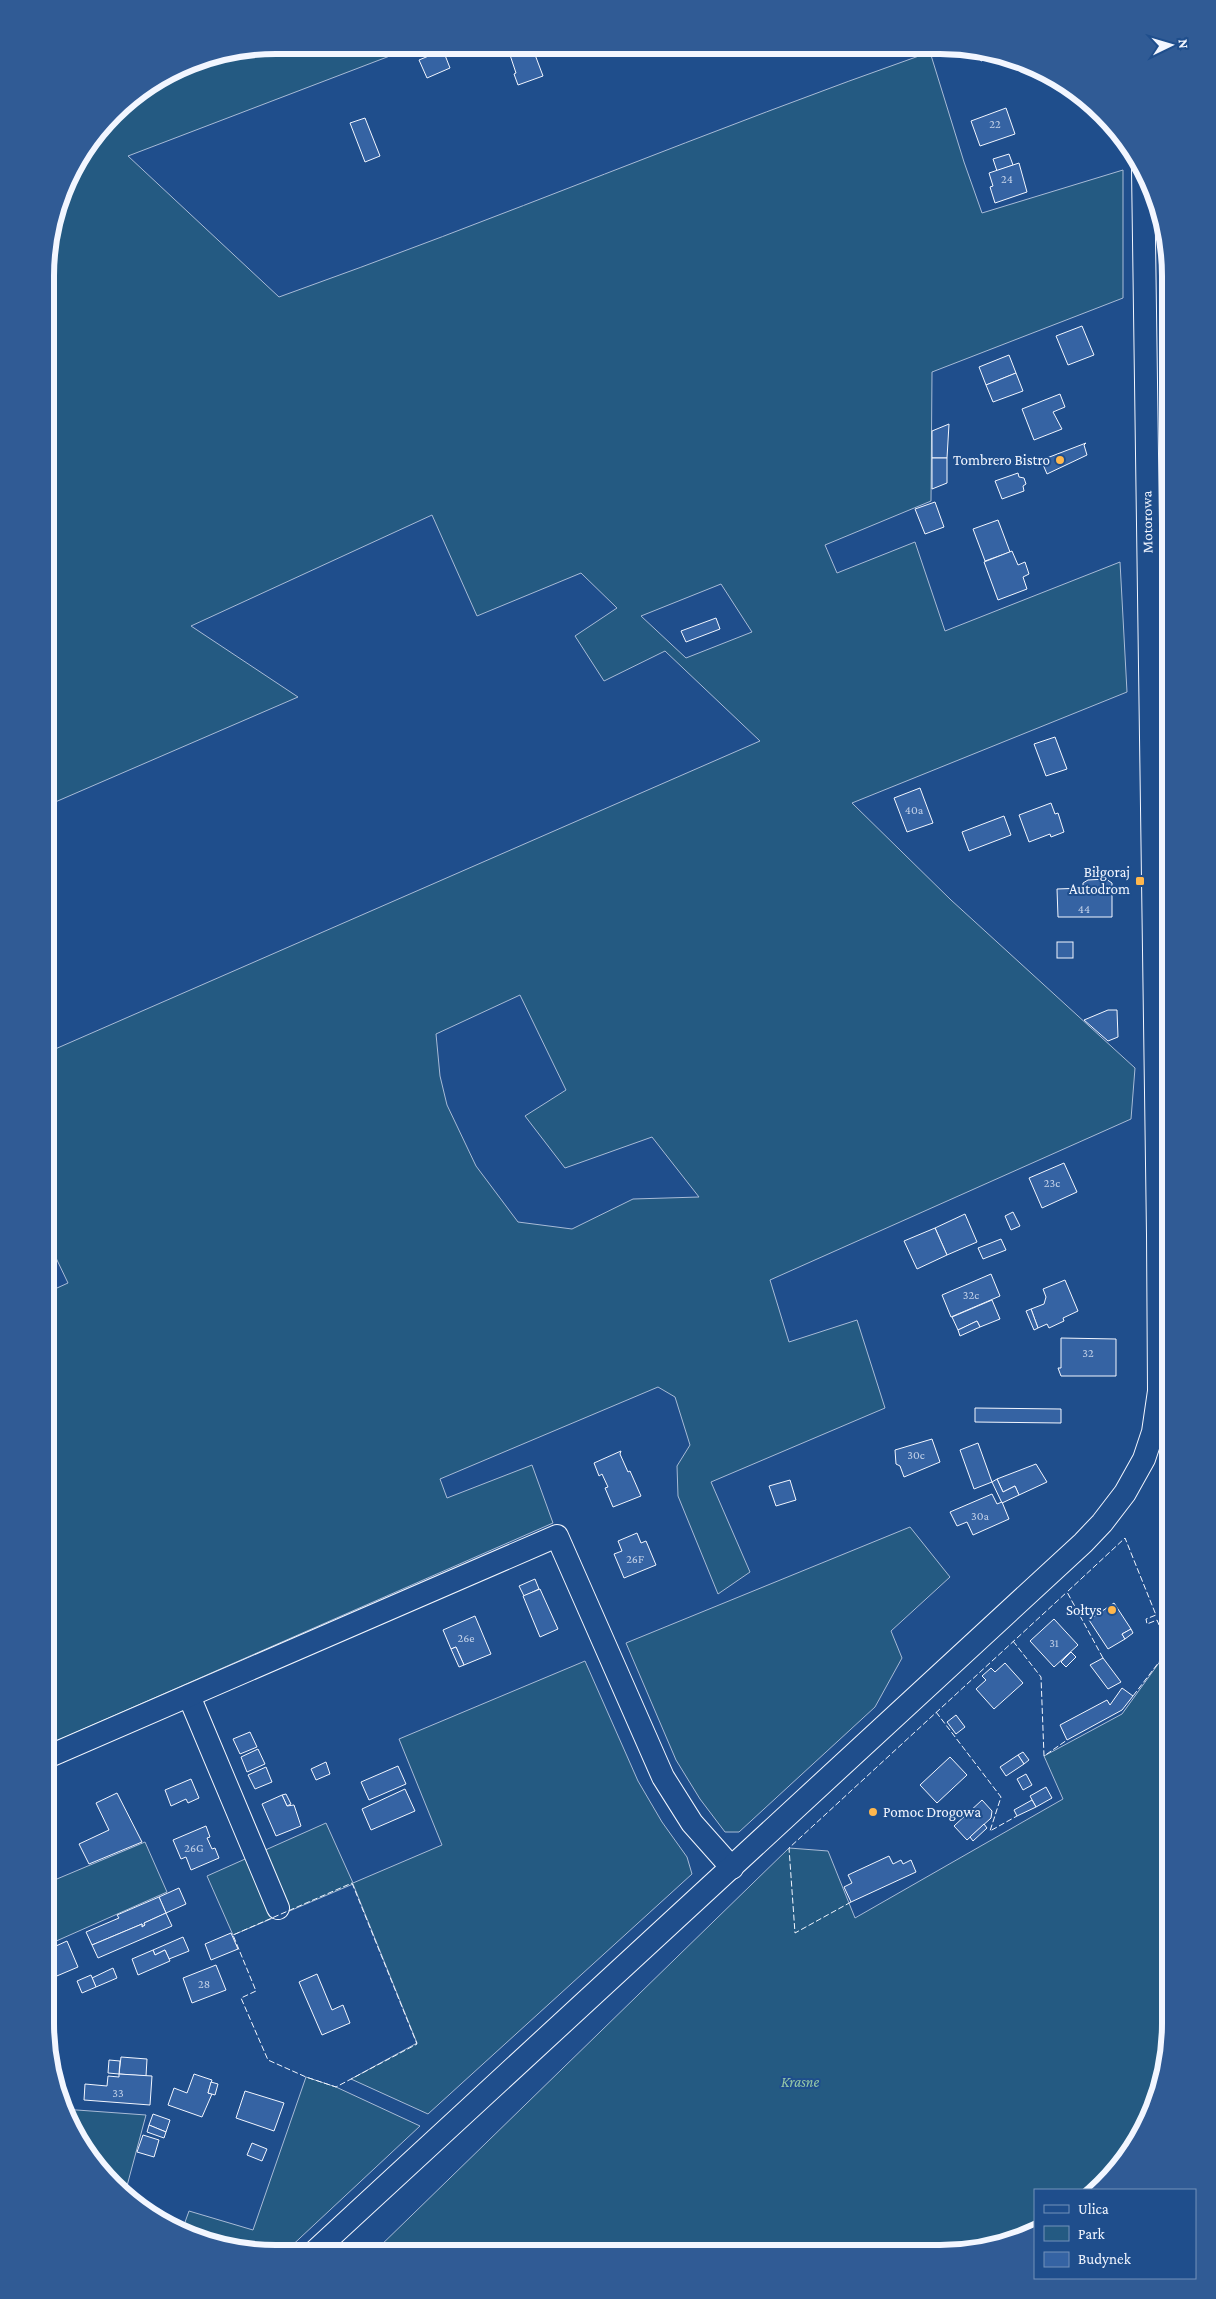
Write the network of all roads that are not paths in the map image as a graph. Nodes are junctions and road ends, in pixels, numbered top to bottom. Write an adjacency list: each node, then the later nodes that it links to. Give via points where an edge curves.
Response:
1 (1142, 185): 4 (street, Motorowa, via 1159,1391 1150,1444 1136,1475 1108,1515 1083,1543)
2 (189, 1696): 3 (street); 4 (street, via 557,1536 663,1777 692,1823); 5 (street)
3 (54, 1754)
4 (732, 1868): 6 (street, Motorowa)
5 (278, 1908)
6 (322, 2245)

